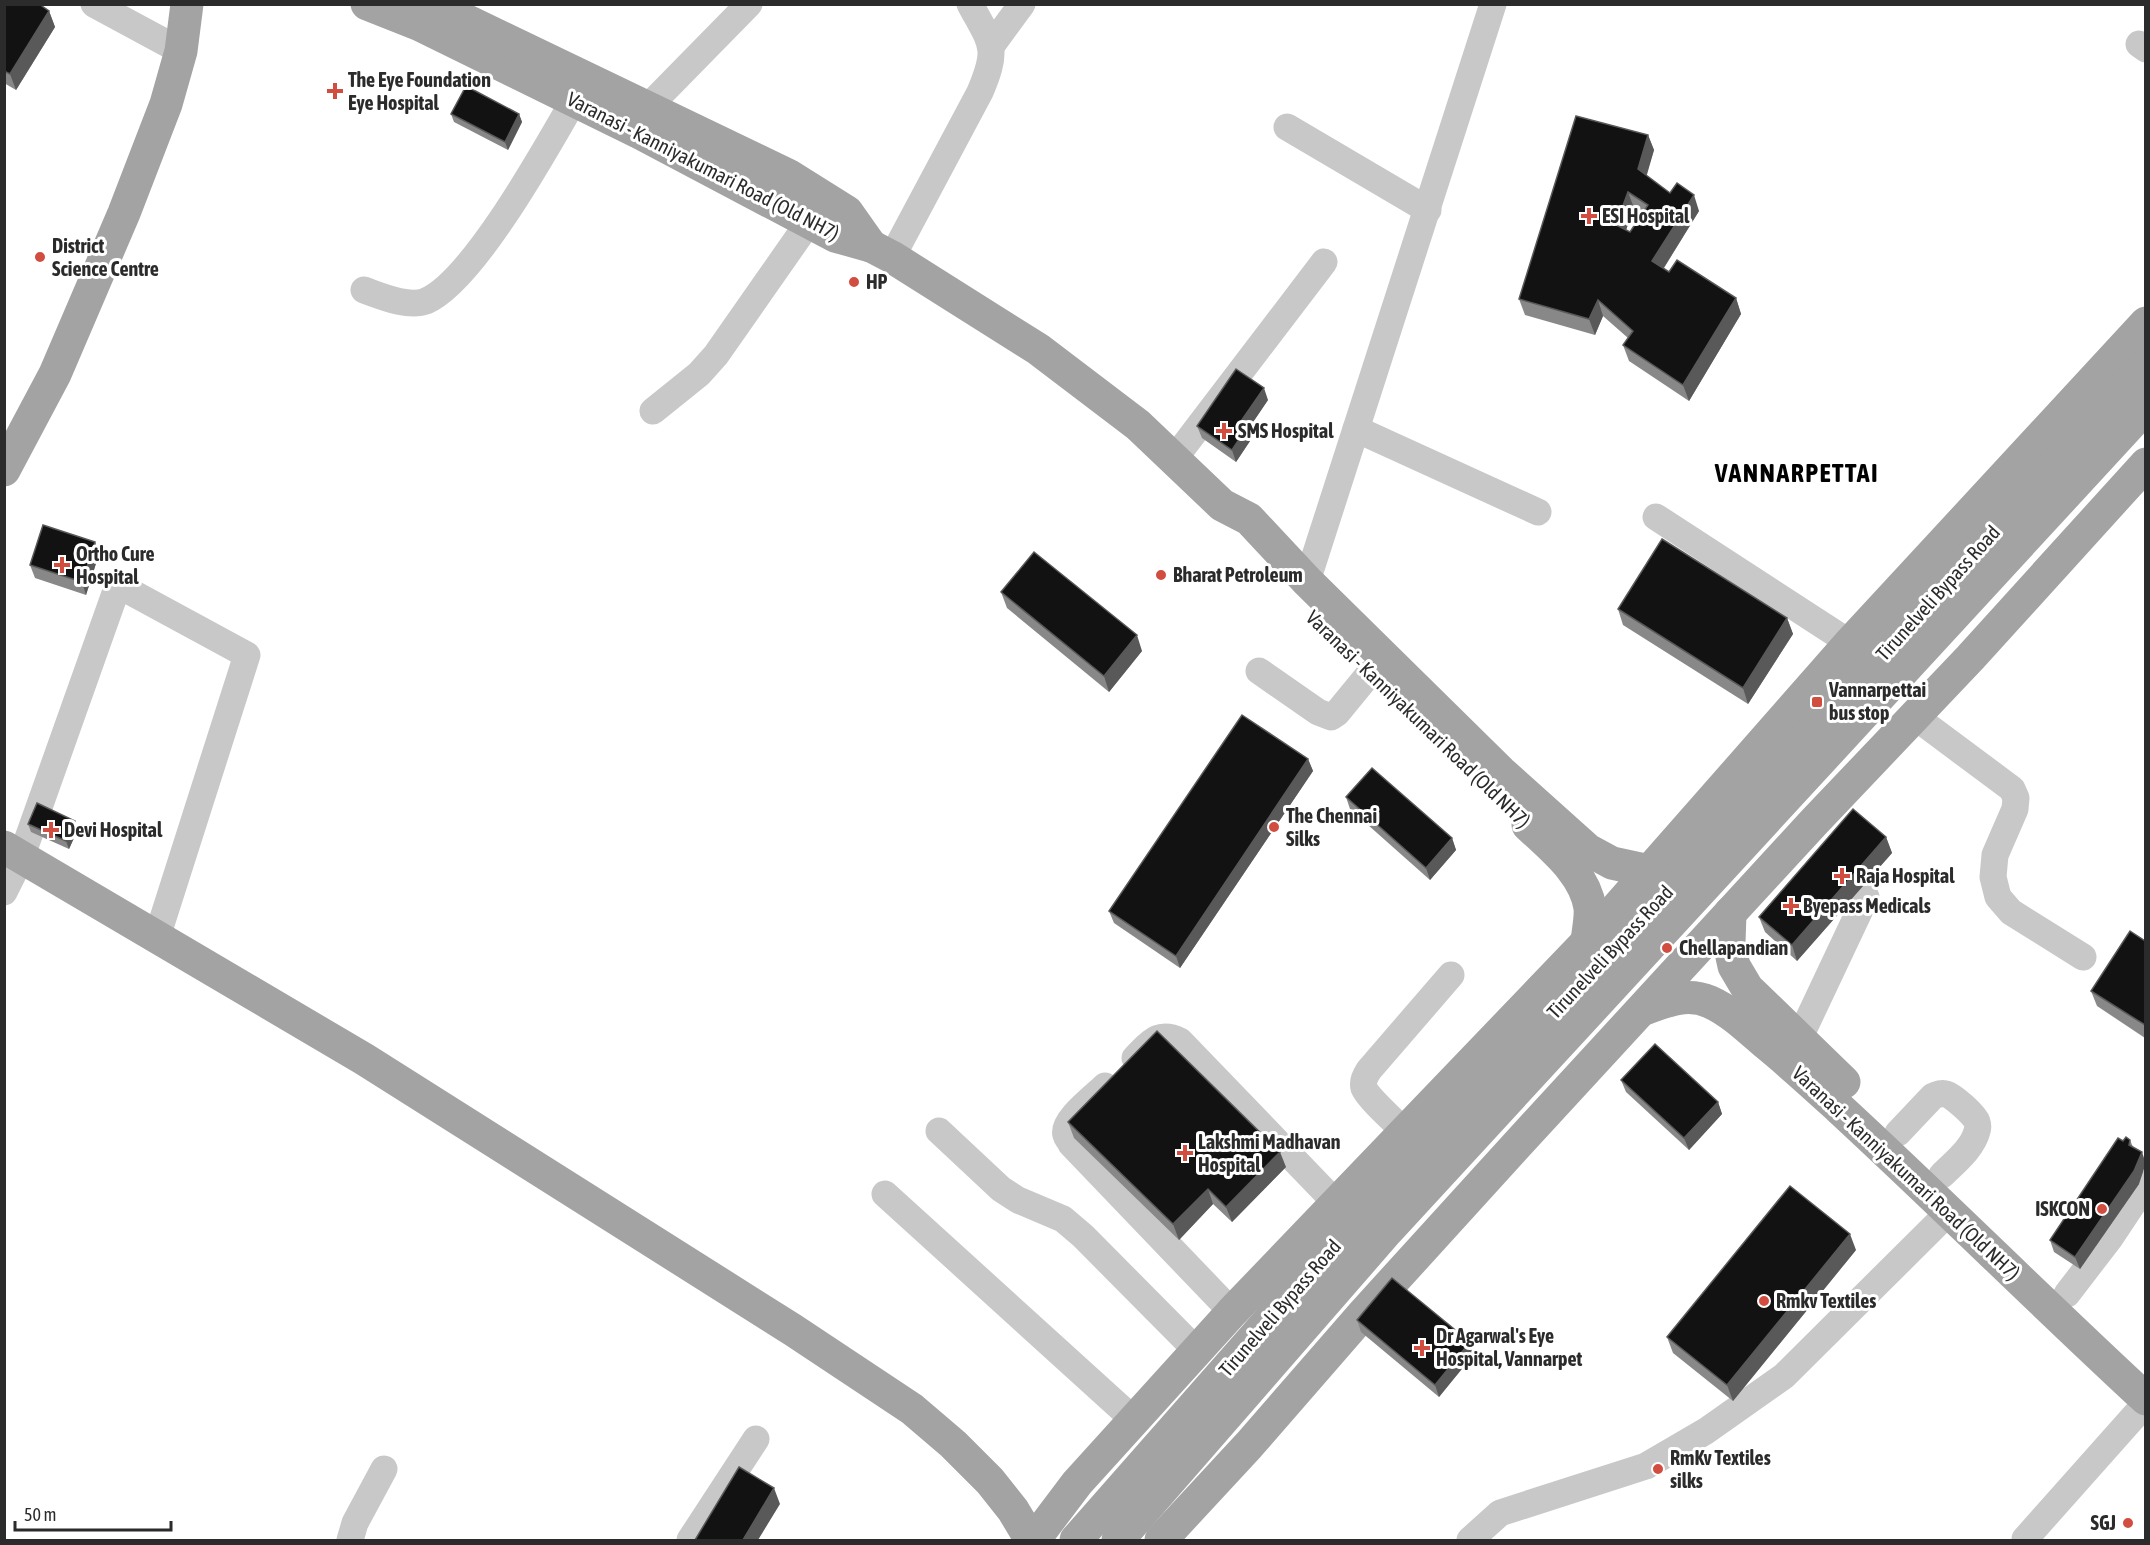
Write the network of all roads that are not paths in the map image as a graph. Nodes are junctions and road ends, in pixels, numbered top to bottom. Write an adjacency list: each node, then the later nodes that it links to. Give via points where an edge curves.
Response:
1 (94, 4): 10 (street)
2 (187, 4): 10 (main road)
3 (368, 4): 11 (main road, Varanasi - Kanniyakumari Road (Old NH7))
4 (432, 4): 12 (main road, Varanasi - Kanniyakumari Road (Old NH7))
5 (749, 4): 12 (street)
6 (970, 4): 9 (street)
7 (1022, 4): 9 (street)
8 (1493, 4): 14 (street)
9 (992, 45): 16 (street, via 991,66 980,92)
10 (181, 51): 26 (main road, via 166,104 85,308)
11 (574, 100): 15 (main road, Varanasi - Kanniyakumari Road (Old NH7)); 18 (street, via 496,226 444,290 424,302 399,302)
12 (647, 108): 16 (main road, Varanasi - Kanniyakumari Road (Old NH7), via 788,176 847,212)
13 (1287, 127): 14 (street)
14 (1428, 210): 23 (street)
15 (809, 222): 16 (main road, Varanasi - Kanniyakumari Road (Old NH7)); 22 (street, via 716,355)
16 (881, 252): 24 (main road, Varanasi - Kanniyakumari Road (Old NH7), via 1038,349 1138,425)
17 (1324, 262): 24 (street)
18 (364, 290)
19 (2145, 323): 31 (main road)
20 (2145, 364): 70 (main road, Tirunelveli Bypass Road, bridge, via 1636,925 1368,1208)
21 (2145, 407): 71 (main road, Tirunelveli Bypass Road, bridge, via 1387,1231)
22 (653, 411)
23 (1356, 429): 28 (street); 30 (street)
24 (1174, 459): 27 (main road, Varanasi - Kanniyakumari Road (Old NH7))
25 (2145, 464): 34 (main road)
26 (4, 470)
27 (1222, 505): 30 (main road, Varanasi - Kanniyakumari Road (Old NH7), via 1248,519); 33 (main road, Varanasi - Kanniyakumari Road (Old NH7), via 1234,531)
28 (1538, 512)
29 (1656, 517): 31 (street)
30 (1307, 581): 38 (main road, Varanasi - Kanniyakumari Road (Old NH7), via 1501,772 1588,850 1612,863)
31 (1850, 643): 35 (main road)
32 (1259, 671): 33 (street, via 1331,717)
33 (1369, 674): 43 (main road, Varanasi - Kanniyakumari Road (Old NH7), via 1570,866 1584,888 1590,909)
34 (1914, 716): 36 (main road); 44 (street, via 2012,789 2015,809 1995,855 1993,877 1998,897 2011,912)
35 (1746, 758): 36 (main road, via 1764,749 1777,749 1800,769 1821,791); 38 (main road)
36 (1814, 822): 41 (main road)
37 (13, 853): 39 (street); 42 (main road); 42 (street, via 118,585 247,655)
38 (1648, 871): 43 (main road)
39 (4, 892)
40 (1866, 897): 48 (street)
41 (1730, 913): 46 (main road); 48 (main road, Varanasi - Kanniyakumari Road (Old NH7), via 1729,943 1734,966 1747,988)
42 (157, 937): 69 (main road, via 364,1059 793,1329 912,1409 990,1481)
43 (1587, 942): 47 (main road)
44 (2083, 957)
45 (1451, 975): 51 (street, via 1364,1079 1369,1095)
46 (1644, 1009): 49 (main road); 57 (main road, Varanasi - Kanniyakumari Road (Old NH7), via 1672,999 1693,997 1725,1010 1796,1069)
47 (1516, 1016): 49 (main road, via 1506,1052 1540,1083 1564,1082); 51 (main road)
48 (1799, 1039): 52 (main road, Varanasi - Kanniyakumari Road (Old NH7))
49 (1587, 1070): 72 (main road)
50 (939, 1131): 60 (street, via 1001,1189 1063,1219)
51 (1405, 1132): 56 (main road)
52 (1898, 1133): 53 (main road, Varanasi - Kanniyakumari Road (Old NH7)); 53 (street, via 1939,1094 1956,1100 1970,1113 1977,1122 1977,1132)
53 (1942, 1175): 58 (main road, Varanasi - Kanniyakumari Road (Old NH7))
54 (2145, 1184): 58 (street)
55 (885, 1194): 63 (street)
56 (1335, 1202): 59 (main road); 59 (street, via 1180,1041 1170,1036 1152,1041 1072,1118 1066,1127 1071,1144)
57 (1949, 1212): 62 (main road, Varanasi - Kanniyakumari Road (Old NH7)); 73 (street, via 1784,1376 1706,1431 1646,1466 1500,1513)
58 (2067, 1294): 61 (main road, Varanasi - Kanniyakumari Road (Old NH7))
59 (1232, 1312): 60 (main road)
60 (1197, 1351): 63 (main road)
61 (2145, 1369)
62 (2145, 1401): 66 (street)
63 (1134, 1420): 69 (main road)
64 (756, 1439): 68 (street)
65 (384, 1469): 67 (street)
66 (2025, 1539)
67 (350, 1540)
68 (690, 1540)
69 (1032, 1540)
70 (1076, 1540)
71 (1118, 1540)
72 (1161, 1540)
73 (1470, 1540)

